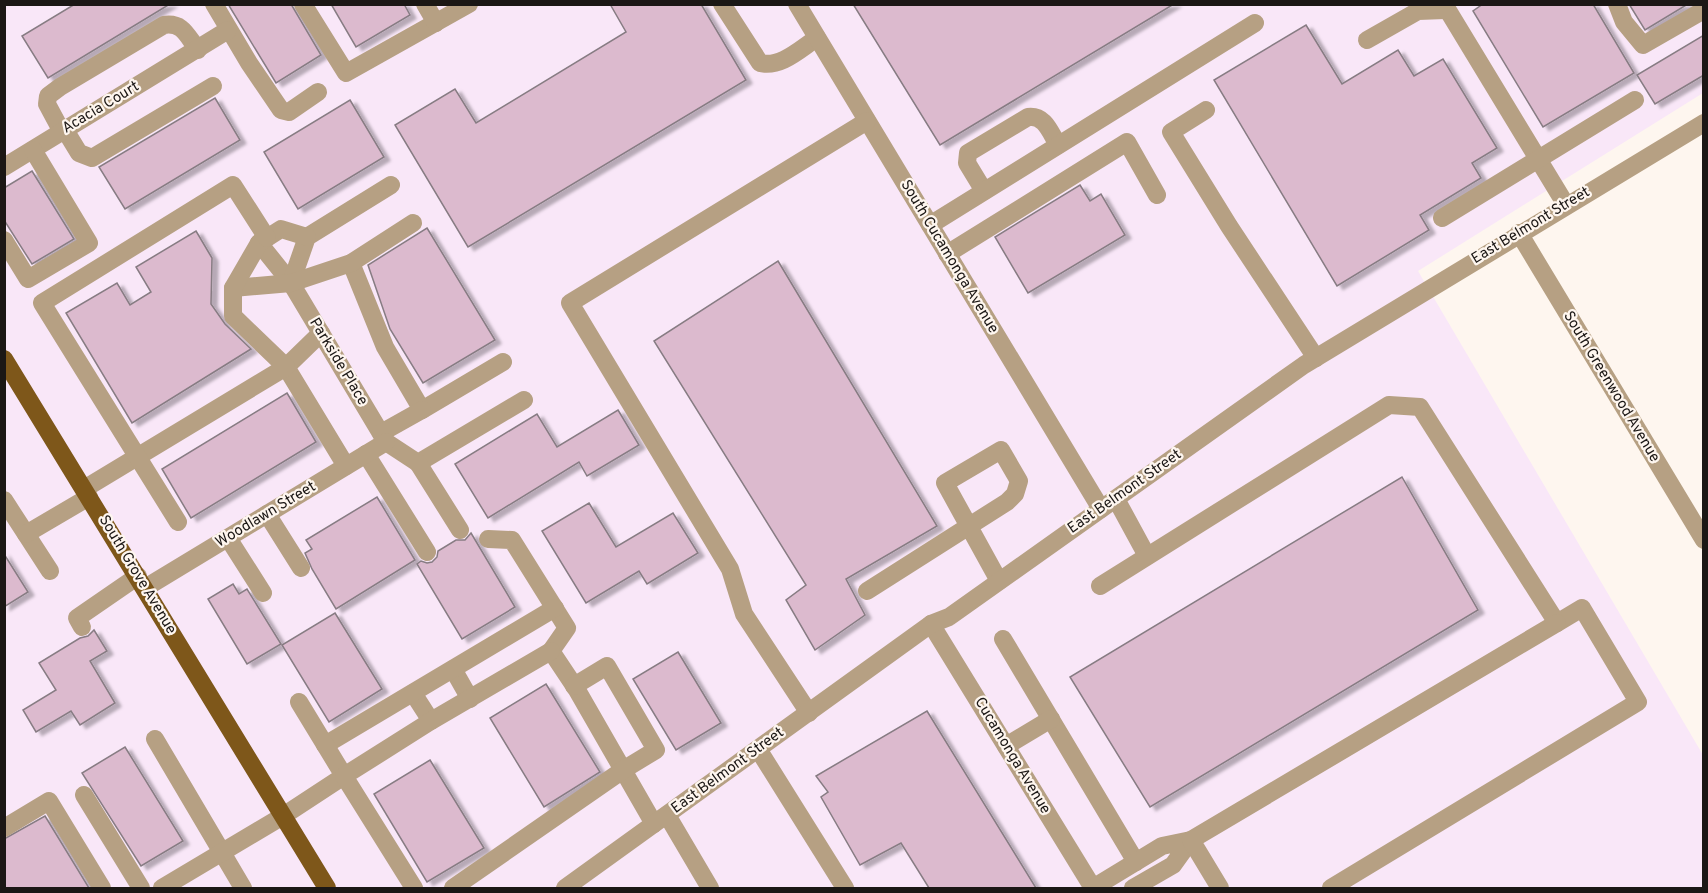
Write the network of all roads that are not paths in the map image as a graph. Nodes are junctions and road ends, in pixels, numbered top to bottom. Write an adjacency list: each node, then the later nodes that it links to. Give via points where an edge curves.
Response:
1 (214, 4): 12 (street)
2 (303, 4): 10 (street, via 346,74)
3 (425, 4): 10 (street)
4 (469, 4): 10 (street)
5 (722, 4): 13 (street, via 760,63 778,63)
6 (797, 4): 13 (street, South Cucamonga Avenue)
7 (1617, 4): 9 (street, via 1624,22 1643,45)
8 (1445, 7): 14 (street, via 1418,11); 25 (street)
9 (1704, 10)
10 (436, 23)
11 (1255, 23): 23 (street)
12 (228, 30): 15 (street, Acacia Court); 17 (street, via 281,110 289,112)
13 (817, 38): 20 (street, South Cucamonga Avenue)
14 (1367, 40)
15 (198, 50): 22 (street, Acacia Court); 22 (street, via 181,27 174,23 164,25 60,87 48,96 47,104)
16 (213, 86): 22 (street, via 92,158 79,153)
17 (318, 92)
18 (1635, 100): 25 (street)
19 (1206, 110): 43 (street, via 1171,132)
20 (867, 121): 33 (street, South Cucamonga Avenue); 84 (street, via 570,303 730,569 744,614)
21 (1704, 123): 30 (street, East Belmont Street)
22 (64, 131): 24 (street, Acacia Court)
23 (1058, 145): 28 (street); 28 (street, via 1043,120 1035,116 968,153 967,163)
24 (33, 150): 26 (street, Acacia Court); 36 (street, via 89,243 28,279)
25 (1538, 160): 30 (street); 31 (street)
26 (4, 167)
27 (391, 185): 35 (street)
28 (984, 191): 33 (street)
29 (1157, 195): 38 (street, via 1127,142)
30 (1566, 205): 34 (street, East Belmont Street)
31 (1442, 218)
32 (413, 223): 39 (street)
33 (930, 225): 38 (street, South Cucamonga Avenue)
34 (1519, 233): 43 (street, East Belmont Street); 63 (street, South Greenwood Avenue)
35 (307, 237): 37 (street, via 280,229); 40 (street)
36 (4, 240)
37 (263, 240): 40 (street, Parkside Place); 41 (street); 51 (street, Parkside Place, via 233,185 42,303)
38 (947, 254): 56 (street, South Cucamonga Avenue)
39 (351, 263): 40 (street); 48 (street, via 385,347)
40 (291, 283): 41 (street); 42 (street, Parkside Place)
41 (233, 288): 46 (street, via 233,316)
42 (321, 333): 46 (street); 49 (street, Parkside Place)
43 (1316, 358): 56 (street, East Belmont Street)
44 (4, 359): 54 (main road, South Grove Avenue)
45 (503, 362): 48 (street, Woodlawn Street)
46 (286, 367): 51 (street); 53 (street)
47 (524, 400): 52 (street)
48 (422, 410): 49 (street, Woodlawn Street)
49 (384, 437): 50 (street, Woodlawn Street); 52 (street)
50 (366, 454): 53 (street, Woodlawn Street); 64 (street)
51 (138, 457): 54 (street); 58 (street)
52 (418, 463): 59 (street)
53 (346, 466): 57 (street, Woodlawn Street)
54 (87, 493): 60 (street); 69 (main road, South Grove Avenue)
55 (4, 500): 60 (street)
56 (1109, 504): 65 (street, South Cucamonga Avenue); 68 (street, East Belmont Street)
57 (267, 514): 61 (street, Woodlawn Street); 66 (street)
58 (178, 522)
59 (460, 531)
60 (26, 534): 67 (street)
61 (228, 538): 69 (street, Woodlawn Street); 72 (street)
62 (488, 539): 73 (street, via 512,540)
63 (1704, 540)
64 (426, 552)
65 (1148, 556): 70 (street); 74 (street, via 1389,405 1420,407)
66 (301, 568)
67 (50, 571)
68 (999, 581): 71 (street, via 969,527); 75 (street, East Belmont Street, via 949,617)
69 (141, 582): 76 (street, Woodlawn Street, via 77,618); 94 (main road, South Grove Avenue)
70 (1100, 586)
71 (867, 591)
72 (263, 593)
73 (555, 608): 78 (street, via 567,627); 79 (street)
74 (1557, 623): 97 (street); 113 (street, via 1582,608 1638,702)
75 (931, 624): 84 (street, East Belmont Street); 89 (street, Cucamonga Avenue)
76 (82, 627)
77 (1003, 639): 85 (street)
78 (551, 651): 80 (street); 82 (street)
79 (453, 669): 81 (street); 82 (street)
80 (574, 686): 91 (street); 91 (street, via 607,666 656,750)
81 (412, 693): 86 (street); 88 (street)
82 (470, 699): 86 (street)
83 (299, 702): 88 (street)
84 (809, 713): 90 (street, East Belmont Street)
85 (1050, 719): 89 (street); 99 (street)
86 (431, 722): 92 (street)
87 (155, 739): 98 (street)
88 (325, 745): 92 (street)
89 (1006, 746): 110 (street, Cucamonga Avenue)
90 (758, 749): 95 (street, East Belmont Street); 109 (street)
91 (623, 770): 95 (street); 106 (street)
92 (344, 776): 94 (street); 105 (street)
93 (84, 795): 101 (street)
94 (283, 816): 98 (street); 104 (main road, South Grove Avenue)
95 (661, 819): 107 (street, East Belmont Street); 108 (street)
96 (4, 828): 100 (street, via 49,801)
97 (1191, 840): 99 (street, via 1161,846); 111 (street, via 1173,865); 112 (street)
98 (222, 853): 102 (street); 103 (street)
99 (1136, 862): 110 (street)
100 (102, 888)
101 (141, 888)
102 (162, 888)
103 (243, 888)
104 (327, 888)
105 (414, 888)
106 (453, 888)
107 (565, 888)
108 (710, 888)
109 (845, 888)
110 (1093, 888)
111 (1133, 888)
112 (1220, 888)
113 (1331, 888)

